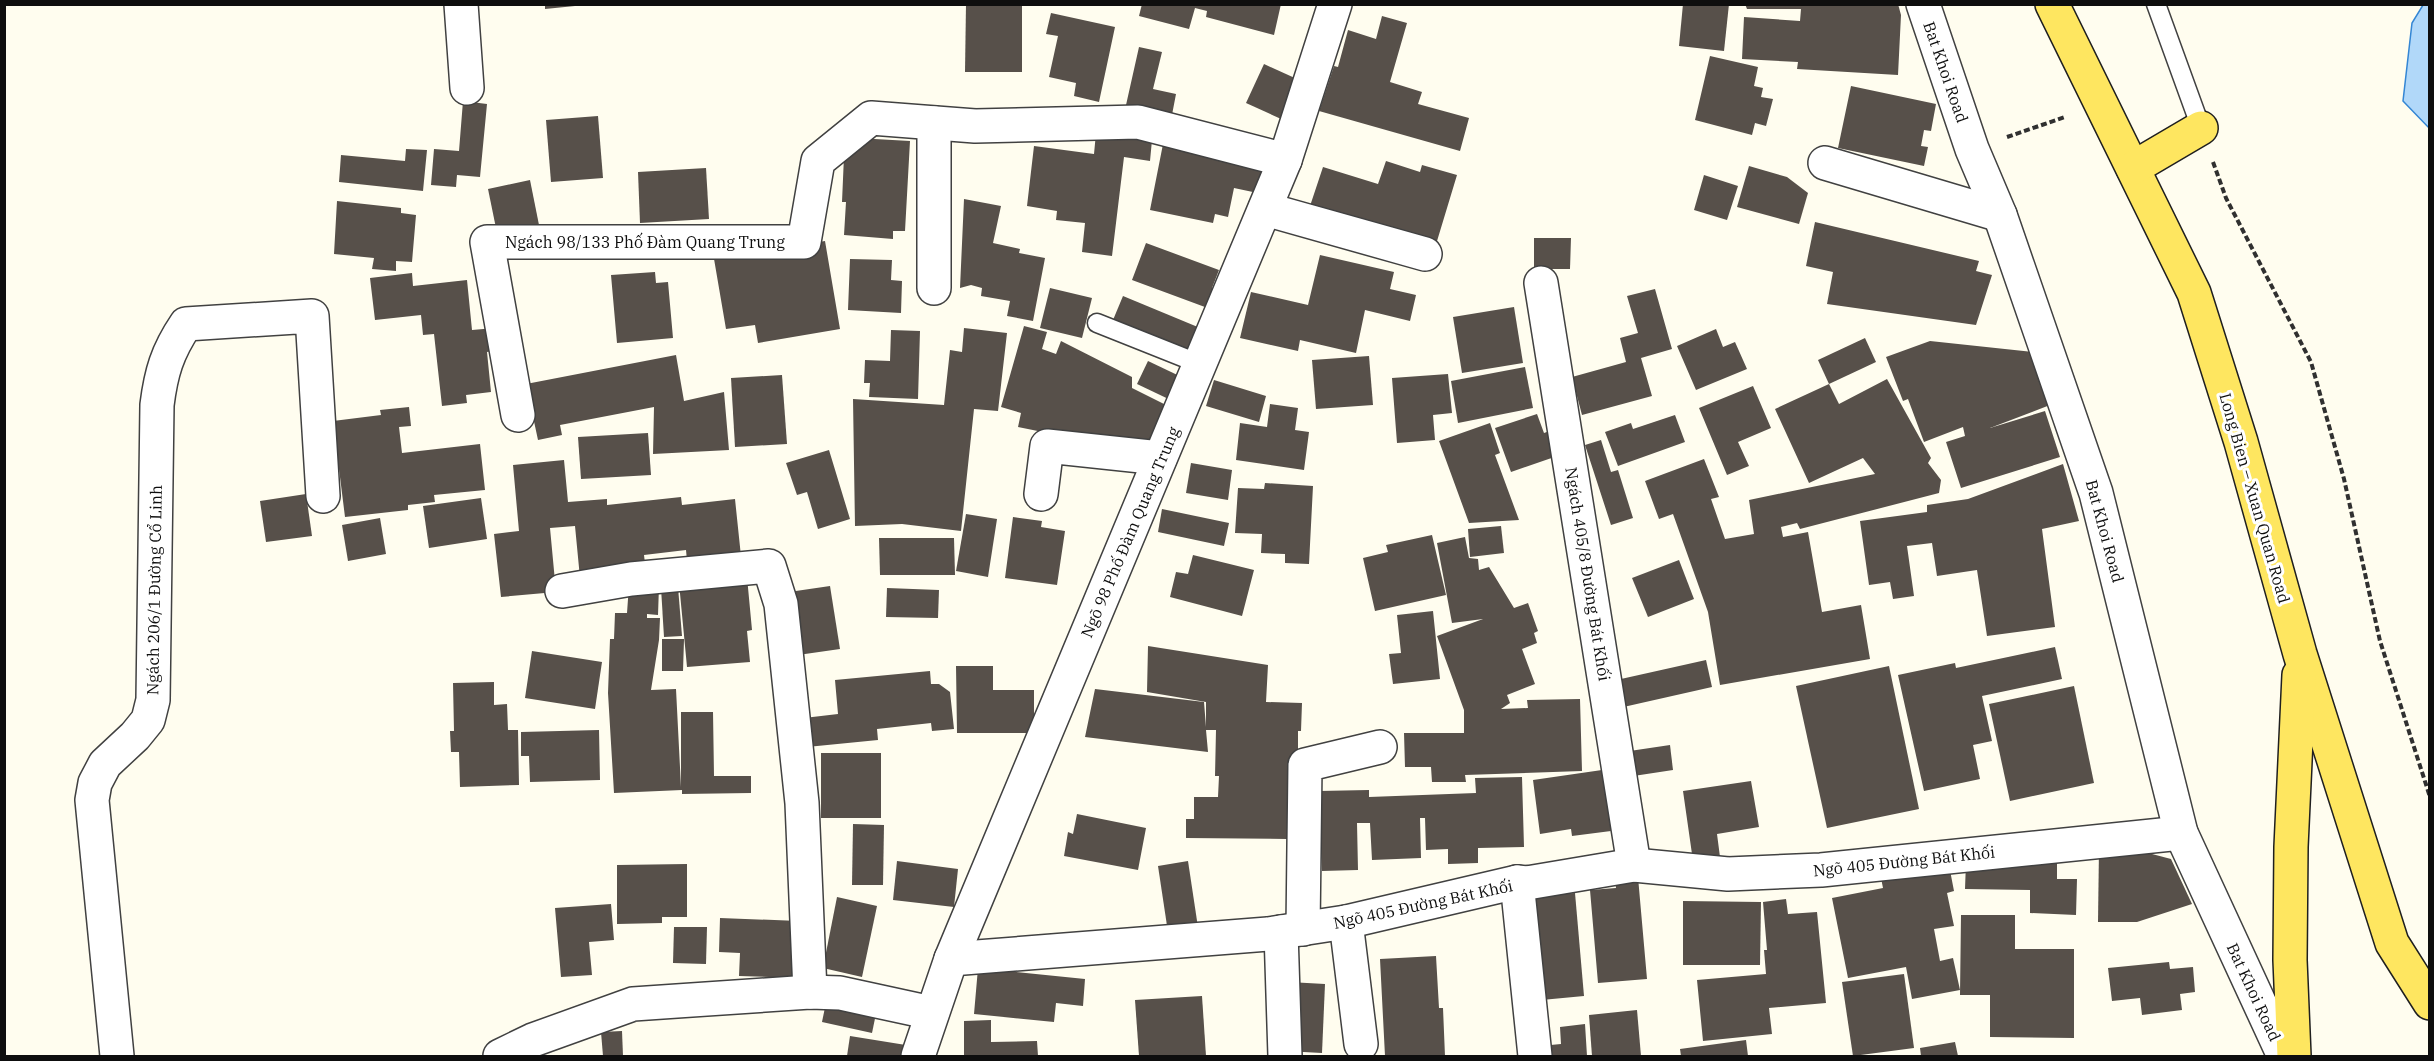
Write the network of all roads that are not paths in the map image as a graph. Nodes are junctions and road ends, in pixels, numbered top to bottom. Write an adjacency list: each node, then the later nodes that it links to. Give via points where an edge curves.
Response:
1 (461, 4): 6 (street)
2 (1335, 4): 9 (street, Ngõ 98 Phố Đàm Quang Trung)
3 (1923, 4): 13 (street, Bat Khoi Road, via 1972,149)
4 (2052, 4): 11 (main road, Long Bien – Xuan Quan Road)
5 (2156, 4): 8 (lane)
6 (467, 88)
7 (934, 123): 9 (street, Ngách 98/133 Phố Đàm Quang Trung, via 975,126 1138,122); 16 (street); 19 (street, Ngách 98/133 Phố Đàm Quang Trung, via 871,118 818,161 804,242 487,242)
8 (2201, 128): 11 (main road)
9 (1285, 160): 12 (street, Ngõ 98 Phố Đàm Quang Trung)
10 (1825, 163): 13 (street)
11 (2133, 168): 24 (main road, Long Bien – Xuan Quan Road, via 2194,293 2241,442)
12 (1265, 208): 14 (street); 18 (street, Ngõ 98 Phố Đàm Quang Trung)
13 (2000, 215): 26 (street, Bat Khoi Road, via 2096,493)
14 (1425, 254)
15 (1541, 283): 27 (street, Ngách 405/8 Đường Bát Khối)
16 (934, 288)
17 (1097, 323): 18 (lane)
18 (1200, 364): 20 (street, Ngõ 98 Phố Đàm Quang Trung)
19 (518, 415)
20 (1160, 458): 21 (street, via 1047,446); 31 (street, Ngõ 98 Phố Đàm Quang Trung)
21 (1041, 494)
22 (323, 496): 36 (street, Ngách 206/1 Đường Cổ Linh, via 312,316 186,324 171,347 160,378 157,405 153,700 148,720 105,764 92,800)
23 (562, 591): 32 (street, via 631,579 769,566 781,604 802,803)
24 (2300, 654): 33 (main road, Long Bien – Xuan Quan Road, via 2392,943); 42 (main road, via 2291,847)
25 (1380, 747): 30 (street, via 1305,765)
26 (2181, 833): 27 (street, Ngõ 405 Đường Bát Khối, via 1821,870 1728,874); 41 (street, Bat Khoi Road)
27 (1634, 865): 28 (street, Ngõ 405 Đường Bát Khối)
28 (1517, 882): 29 (street, Ngõ 405 Đường Bát Khối); 40 (street)
29 (1346, 922): 30 (street, Ngõ 405 Đường Bát Khối); 35 (street)
30 (1292, 931): 31 (street, Ngõ 405 Đường Bát Khối); 39 (street)
31 (951, 958): 34 (street, Ngõ 98 Phố Đàm Quang Trung)
32 (810, 992): 34 (street, via 840,993); 37 (street, via 633,1004)
33 (2430, 1003)
34 (932, 1013): 38 (street, Ngõ 98 Phố Đàm Quang Trung)
35 (1361, 1044)
36 (117, 1056)
37 (500, 1056)
38 (918, 1056)
39 (1285, 1056)
40 (1535, 1056)
41 (2284, 1056)
42 (2294, 1056)

